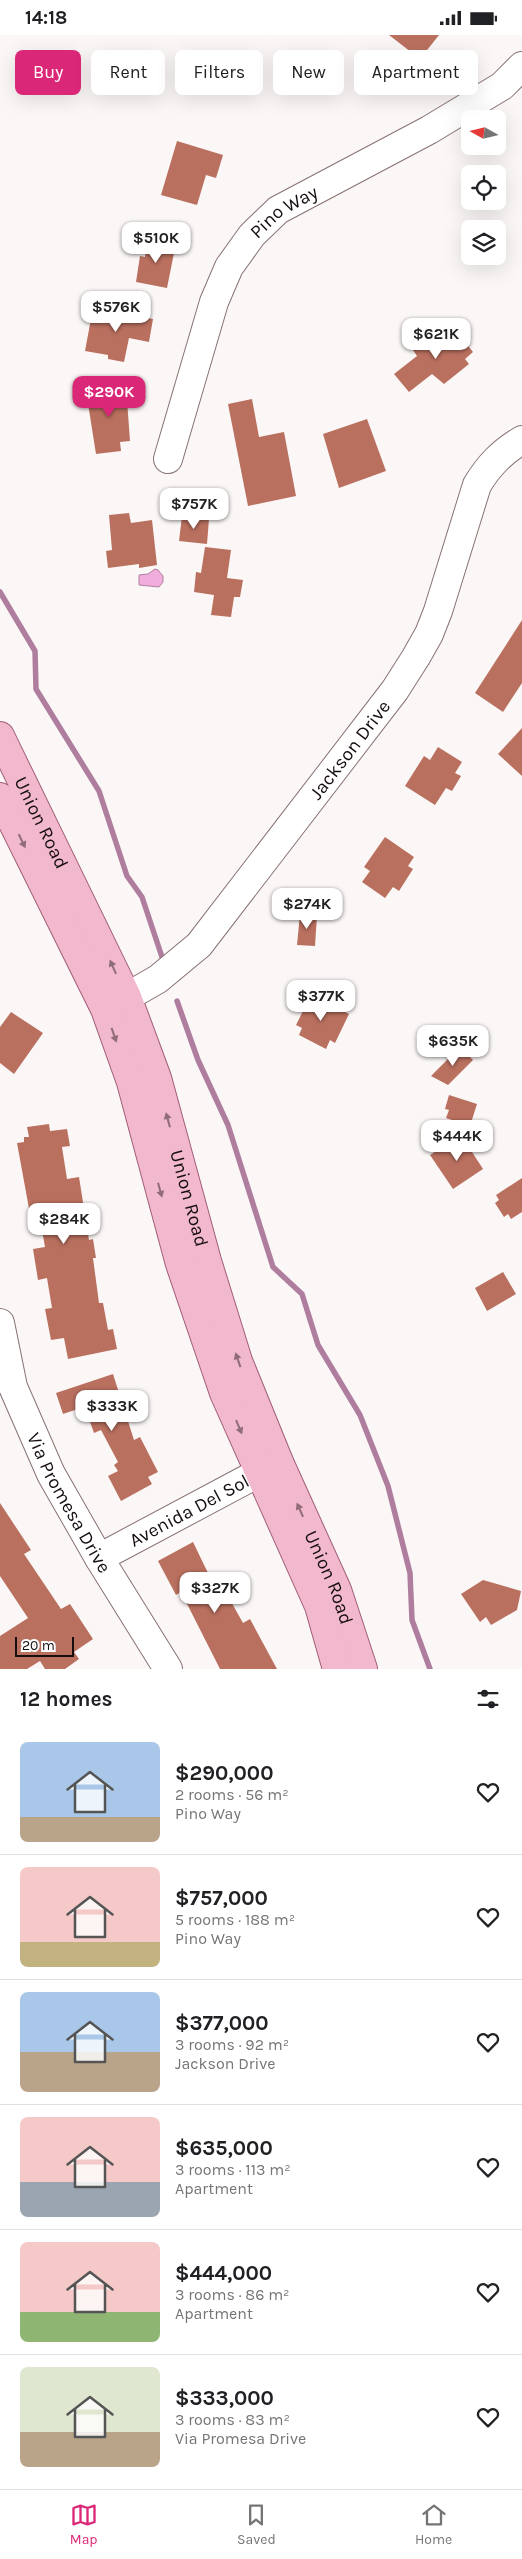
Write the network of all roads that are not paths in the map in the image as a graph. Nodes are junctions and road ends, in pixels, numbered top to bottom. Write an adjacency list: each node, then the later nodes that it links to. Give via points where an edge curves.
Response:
1 (522, 66): 3 (street, Pino Way, via 502,86 429,130 278,210 252,235 230,267 214,302)
2 (522, 440): 6 (street, Jackson Drive, via 505,450 490,465 477,485 429,634 395,690 199,945 176,966)
3 (168, 459)
4 (0, 736): 6 (main road, Union Road, one-way to 4)
5 (0, 797): 6 (main road, Union Road, one-way to 6)
6 (116, 1003): 9 (main road, Union Road, via 131,1082 180,1264 224,1393)
7 (0, 1323): 8 (street, Via Promesa Drive)
8 (7, 1389): 10 (street, Via Promesa Drive)
9 (268, 1467): 10 (street, Avenida Del Sol); 12 (main road, Union Road, via 319,1606); 13 (main road, Union Road, one-way to 9, via 337,1590)
10 (99, 1558): 11 (street, Via Promesa Drive)
11 (168, 1669)
12 (337, 1669)
13 (363, 1669)

